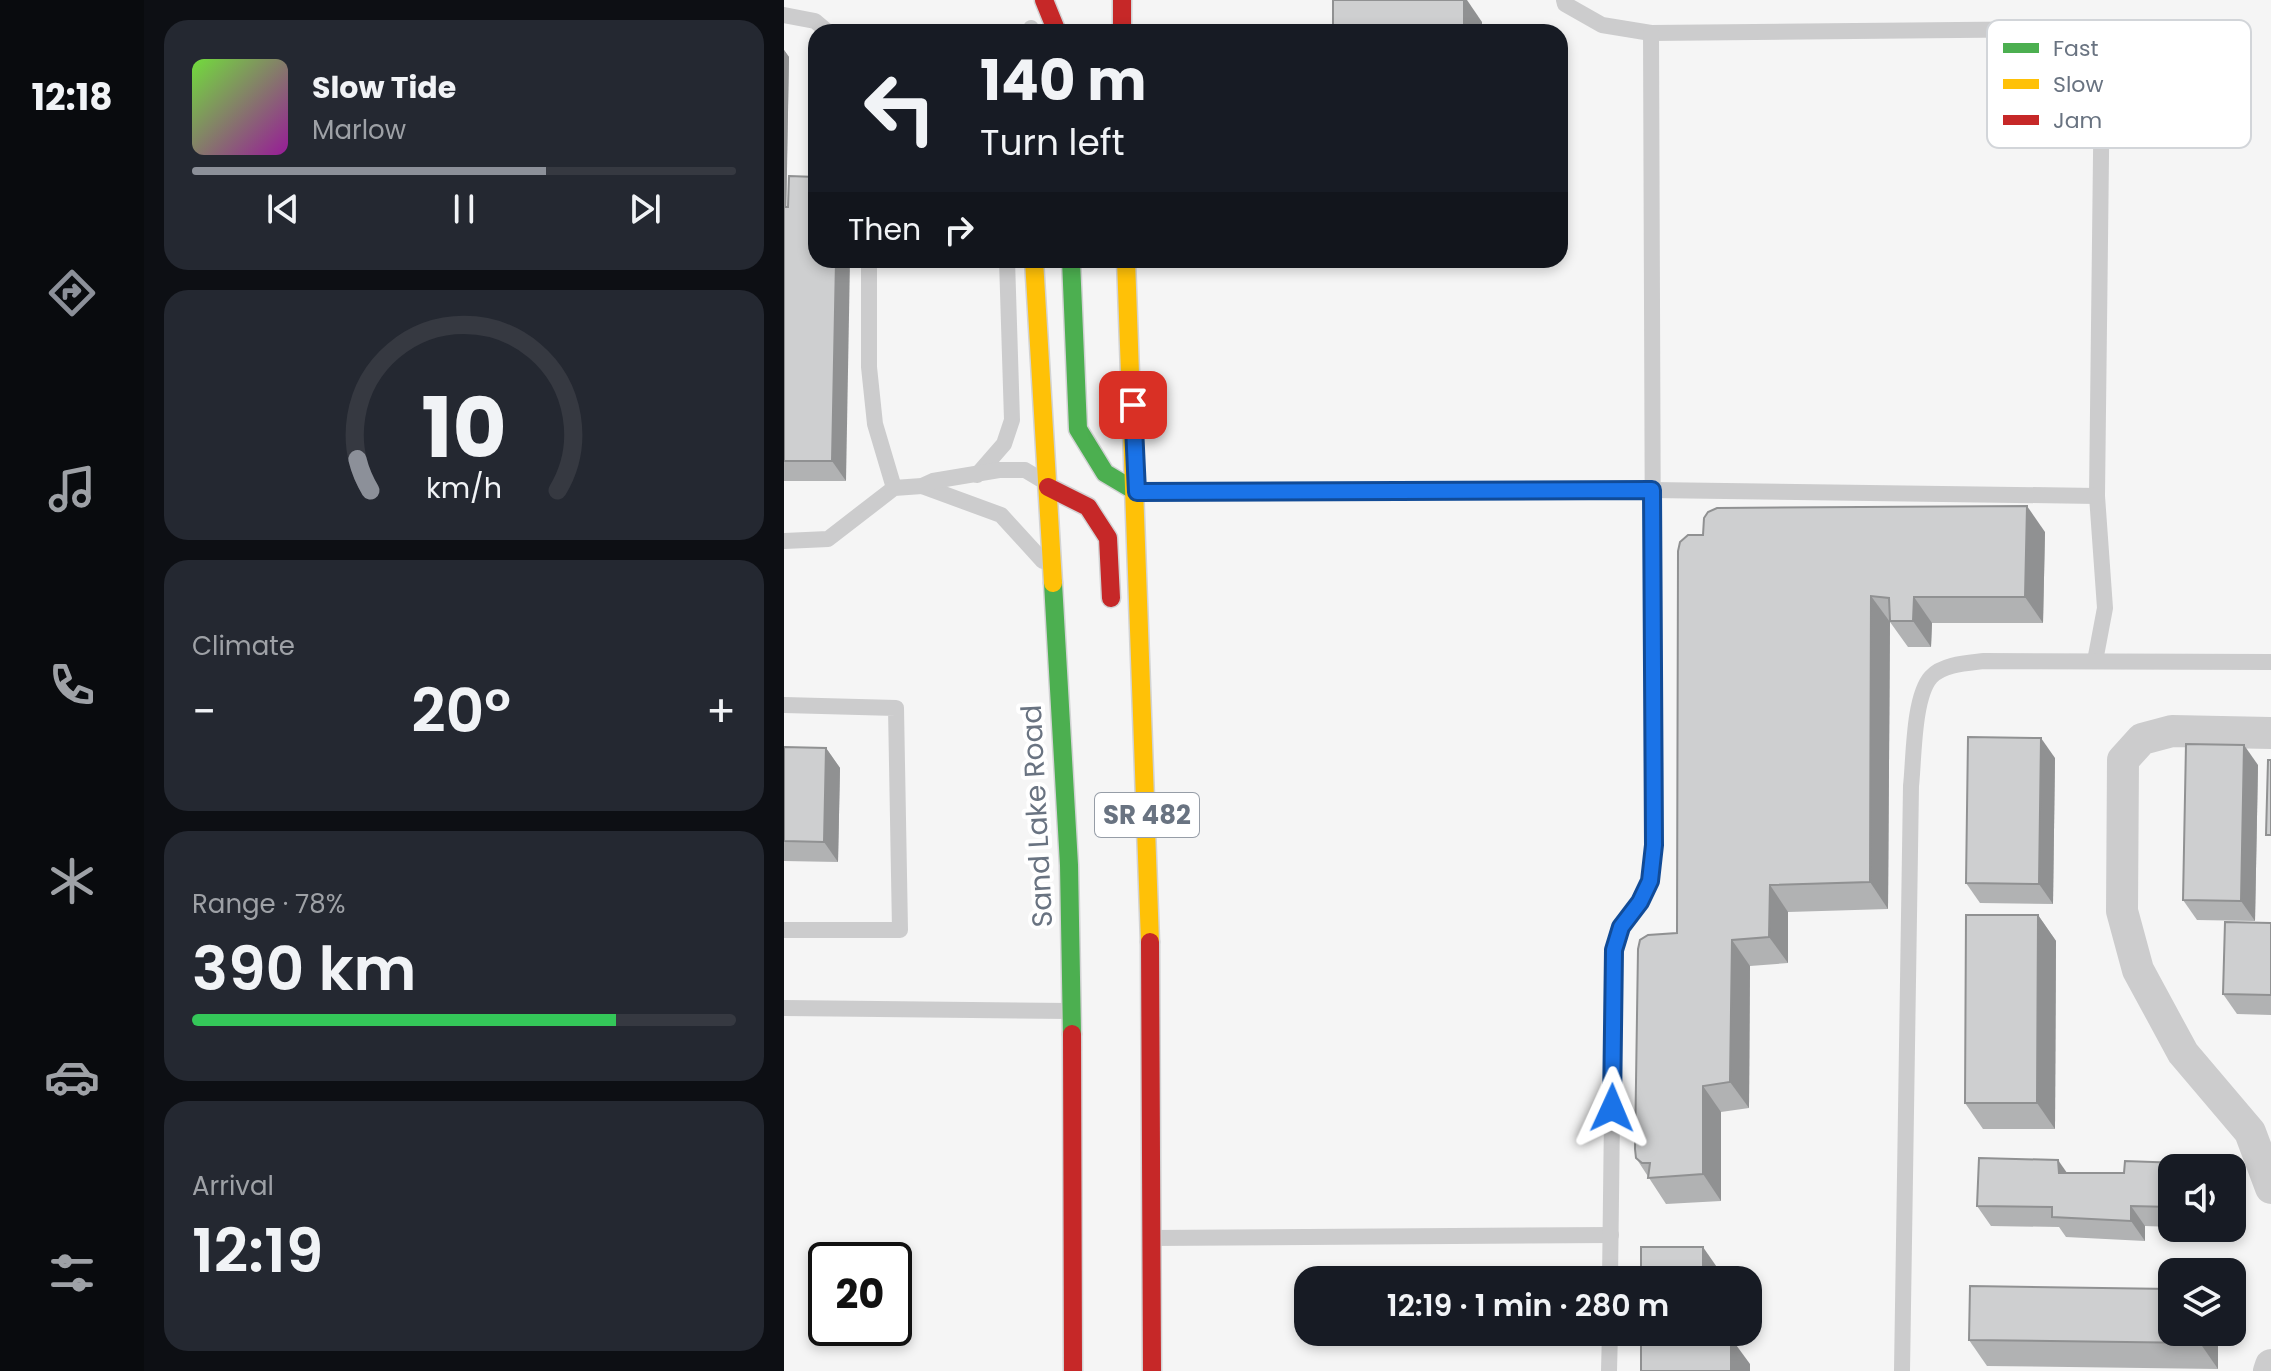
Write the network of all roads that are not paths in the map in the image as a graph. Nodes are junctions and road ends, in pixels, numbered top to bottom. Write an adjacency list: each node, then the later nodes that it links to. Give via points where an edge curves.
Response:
1 (1030, 0): 7 (main road)
2 (1044, 0): 8 (main road)
3 (1122, 0): 9 (main road)
4 (1564, 0): 11 (lane, via 1602,25)
5 (784, 15): 6 (lane)
6 (819, 24)
7 (1030, 24)
8 (1054, 24)
9 (1122, 24)
10 (1987, 30): 11 (lane)
11 (1651, 33): 22 (lane)
12 (2101, 148): 24 (lane)
13 (869, 268): 21 (lane, via 875,424)
14 (1007, 268): 18 (lane, via 1012,420 1004,444)
15 (1034, 268): 20 (main road, Sand Lake Road / SR 482)
16 (1071, 268): 23 (main road, via 1078,429 1105,473)
17 (1126, 268): 23 (main road, SR 482)
18 (977, 475): 19 (lane); 20 (lane, via 1025,470)
19 (922, 486): 21 (lane); 26 (lane, via 1001,515)
20 (1048, 487): 26 (main road, Sand Lake Road / SR 482); 27 (main road, via 1088,507 1108,538)
21 (894, 488): 25 (lane, via 828,539)
22 (1652, 490): 23 (lane); 24 (lane); 38 (lane, via 1654,845 1650,881 1621,927 1614,950)
23 (1137, 492): 33 (main road, SR 482)
24 (2097, 496): 28 (lane, via 2105,608)
25 (784, 541)
26 (1053, 571): 36 (main road, Sand Lake Road / SR 482)
27 (1112, 614)
28 (2095, 661): 29 (lane); 46 (lane, via 1954,666 1932,676 1921,699 1911,786)
29 (2271, 662)
30 (784, 705): 34 (lane, via 896,708 900,930)
31 (2271, 733): 37 (street, via 2172,731 2142,739 2123,760 2122,911 2145,984 2183,1053 2250,1132)
32 (1126, 827): 33 (main road)
33 (1150, 908): 39 (main road, SR 482)
34 (784, 930)
35 (784, 1008): 36 (lane)
36 (1071, 1011): 43 (main road, Sand Lake Road / SR 482)
37 (2271, 1188)
38 (1611, 1235): 39 (lane); 40 (lane)
39 (1152, 1238): 44 (main road, SR 482)
40 (1610, 1266)
41 (1610, 1346): 45 (lane)
42 (2271, 1365): 47 (street)
43 (1073, 1371)
44 (1152, 1371)
45 (1609, 1371)
46 (1902, 1371)
47 (2269, 1371)

